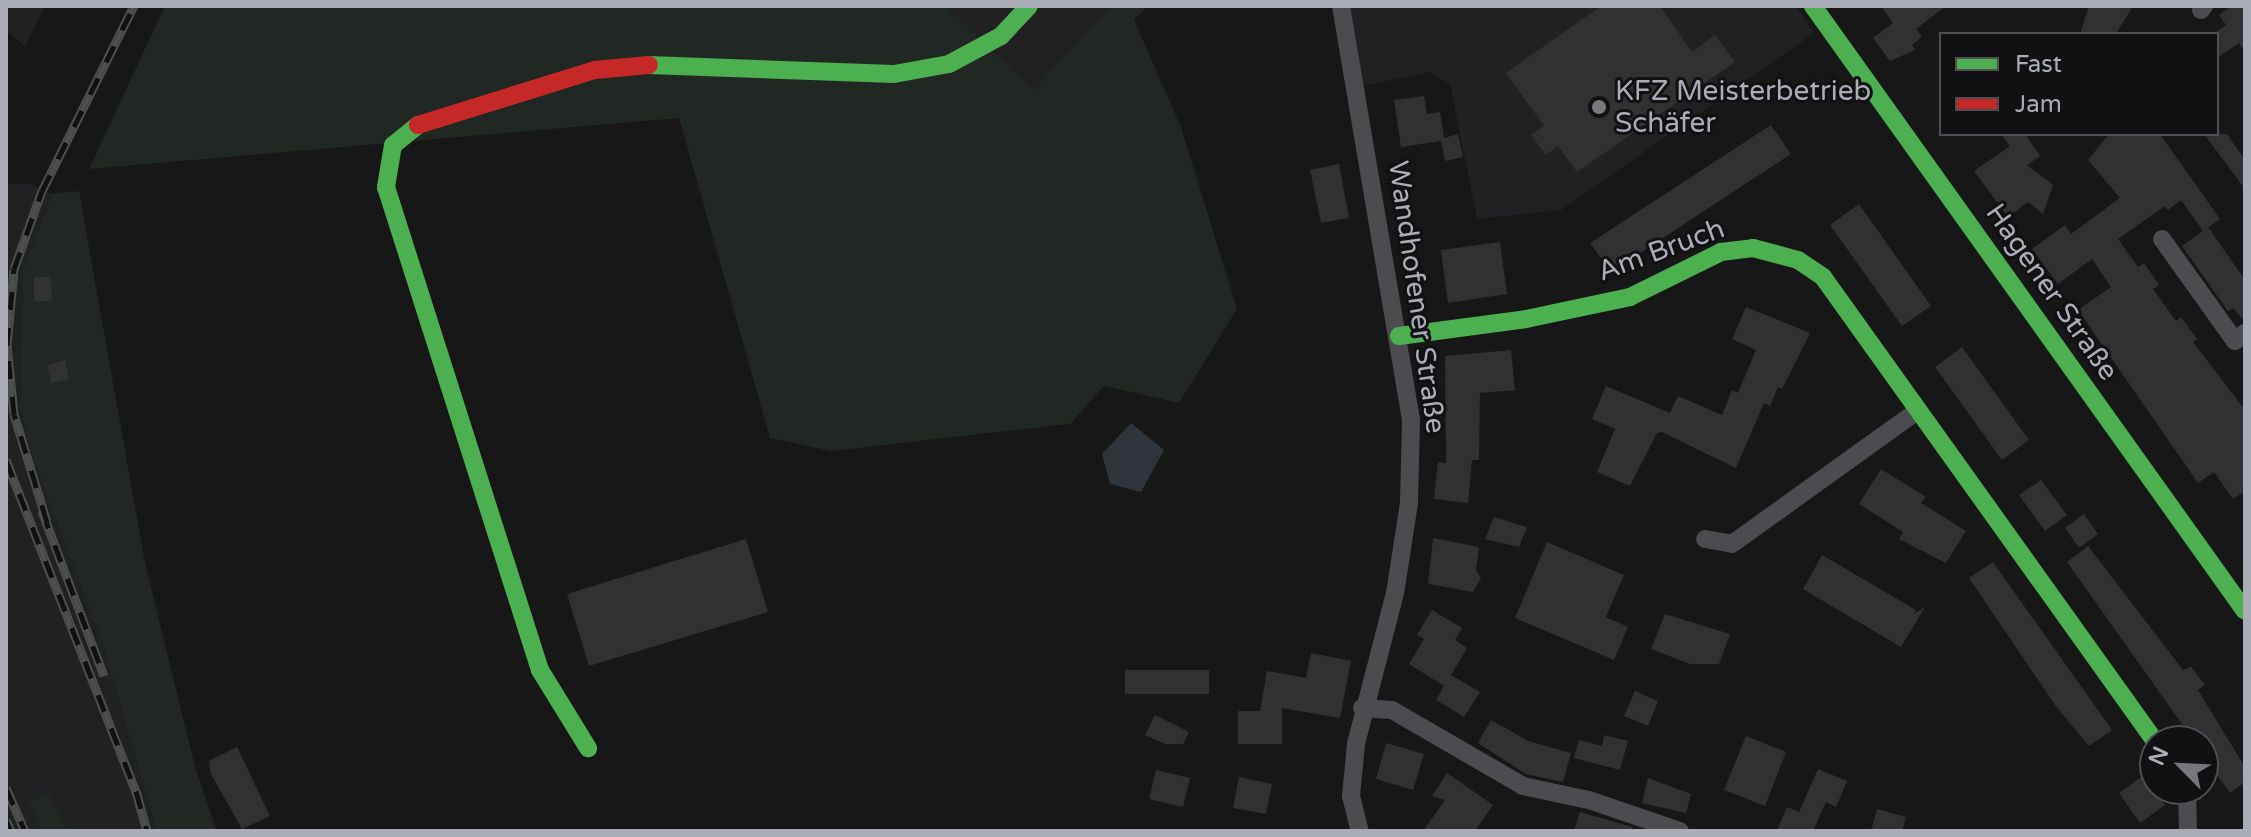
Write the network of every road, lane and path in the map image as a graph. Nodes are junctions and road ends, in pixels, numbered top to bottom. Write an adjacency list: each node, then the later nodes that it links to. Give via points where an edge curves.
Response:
1 (1029, 6): 12 (street, via 1001,36 949,64 894,74 653,65 595,70 424,120 393,145 386,187 540,670)
2 (1341, 6): 5 (street, Wandhofener Straße)
3 (1813, 6): 9 (street, Hagener Straße)
4 (2162, 239): 6 (street)
5 (1399, 336): 7 (street, Am Bruch, via 1526,319 1630,297 1721,252 1753,248 1798,260 1823,277); 10 (street, Wandhofener Straße, via 1411,420 1409,503 1395,593)
6 (2242, 344)
7 (1917, 411): 8 (street, via 1732,544); 11 (street, Am Bruch)
8 (1705, 539)
9 (2245, 611)
10 (1362, 708): 14 (street, Wandhofener Straße, via 1351,796); 15 (street, via 1392,710 1523,786 1589,800)
11 (2143, 725)
12 (588, 748)
13 (2190, 805): 16 (street)
14 (1360, 831)
15 (1680, 831)
16 (2188, 831)

